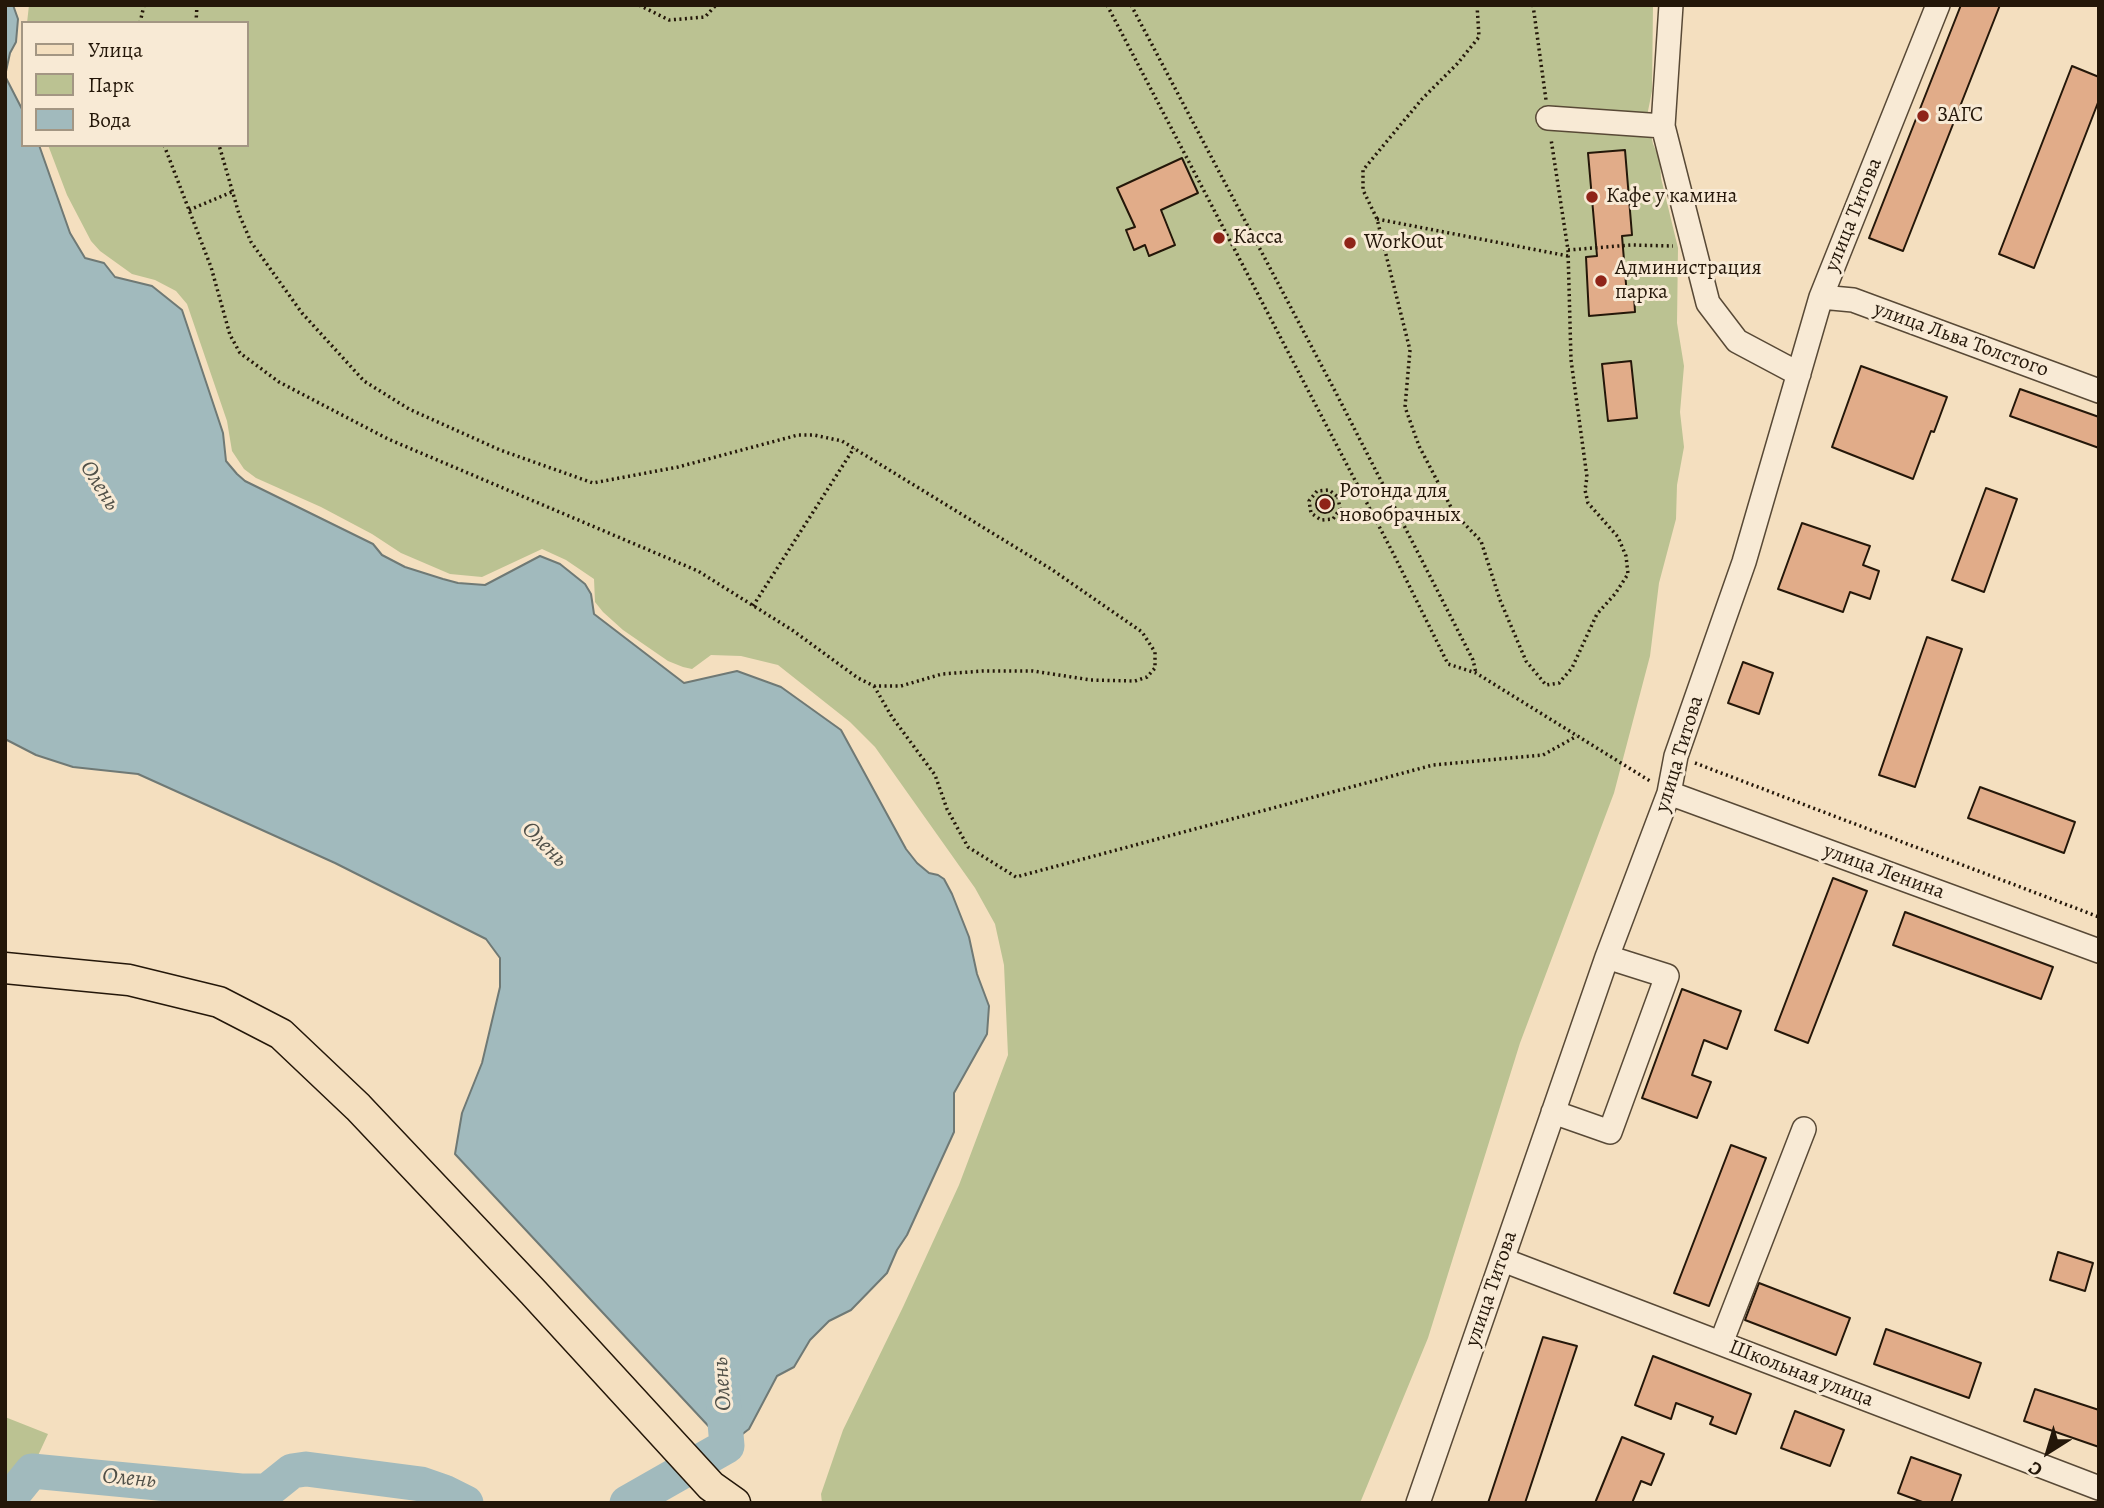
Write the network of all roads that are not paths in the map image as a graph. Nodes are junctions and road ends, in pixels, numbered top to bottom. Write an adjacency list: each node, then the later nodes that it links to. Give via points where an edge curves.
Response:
1 (1671, 5): 4 (street)
2 (1938, 5): 5 (street, улица Титова)
3 (1548, 118): 4 (street)
4 (1663, 126): 6 (street, via 1707,303 1737,341)
5 (1821, 297): 6 (street, улица Титова); 7 (street, улица Льва Толстого, via 1853,300)
6 (1799, 374): 8 (street, улица Титова, via 1744,562 1676,756)
7 (2099, 391)
8 (1670, 793): 9 (street, улица Ленина); 10 (street, улица Титова)
9 (2099, 951)
10 (1606, 957): 12 (street, улица Титова); 12 (street, via 1667,976 1610,1132)
11 (5, 968): 17 (main road, via 129,980 219,1002 281,1034 358,1107 711,1486)
12 (1553, 1112): 14 (street, улица Титова)
13 (1804, 1129): 15 (street)
14 (1503, 1260): 15 (street, Школьная улица); 18 (street, улица Титова)
15 (1721, 1343): 16 (street, Школьная улица)
16 (2099, 1488)
17 (735, 1503)
18 (1418, 1503)

